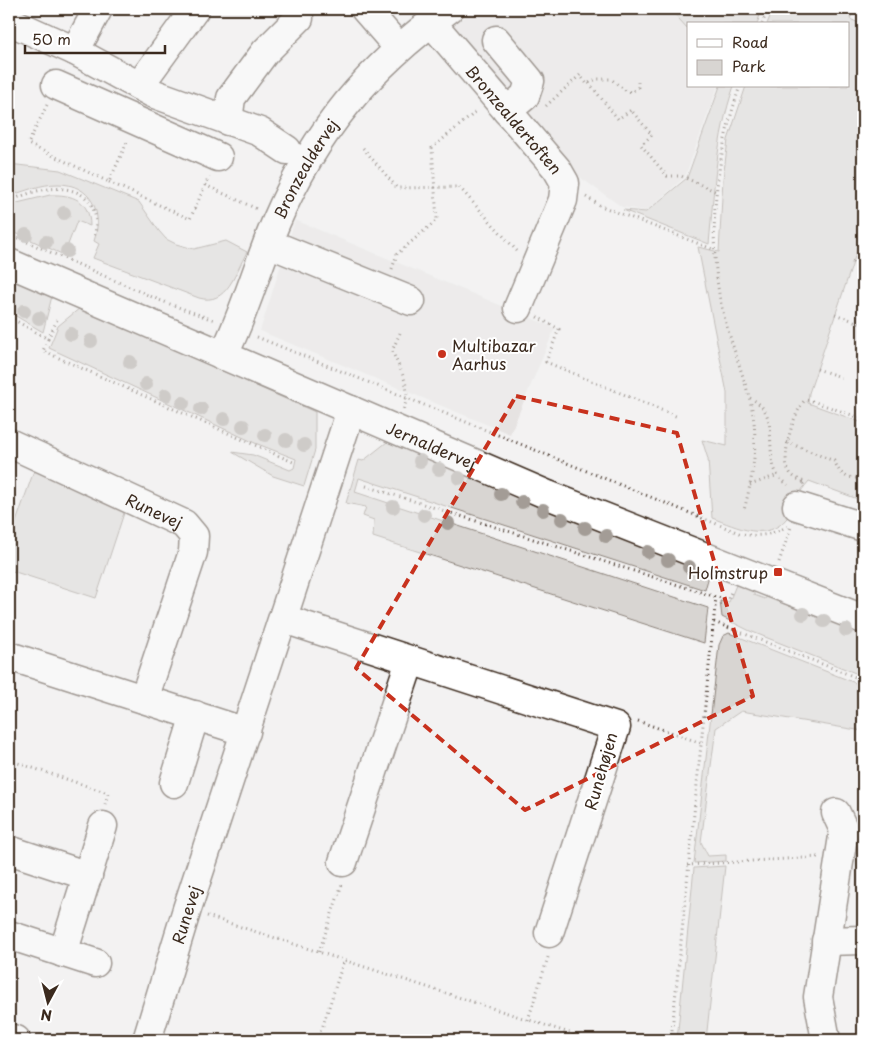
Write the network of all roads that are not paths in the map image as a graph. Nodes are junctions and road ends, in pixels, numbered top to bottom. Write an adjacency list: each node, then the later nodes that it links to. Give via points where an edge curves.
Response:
1 (14, 9): 7 (street)
2 (98, 9): 10 (street)
3 (195, 9): 12 (street)
4 (365, 9): 9 (street)
5 (440, 15): 9 (street, Bronzealdervej); 13 (street, Bronzealdertoften)
6 (299, 18): 14 (street, via 265,52 231,98)
7 (9, 21): 10 (street, Bronzealdervej)
8 (496, 40): 13 (street, via 530,81 525,96)
9 (398, 47): 18 (street, Bronzealdervej, via 351,96 324,134 303,165)
10 (75, 51): 12 (street, Bronzealdervej)
11 (56, 85): 15 (street)
12 (145, 90): 14 (street, Bronzealdervej); 15 (street)
13 (501, 103): 21 (street, Bronzealdertoften, via 565,183 562,200)
14 (228, 121): 16 (street, Bronzealdervej, via 260,132)
15 (136, 122): 17 (street)
16 (287, 150)
17 (218, 158)
18 (273, 231): 20 (street, via 384,290); 22 (street, Bronzealdervej, via 236,329)
19 (9, 263): 22 (street, Jernaldervej)
20 (412, 301)
21 (518, 308)
22 (222, 356): 23 (street, Jernaldervej)
23 (351, 410): 27 (street, Jernaldervej, via 548,494 771,583); 28 (street, Runevej)
24 (9, 443): 31 (street, Runevej, via 184,524 194,536 193,552)
25 (795, 508): 26 (street)
26 (863, 527)
27 (861, 613)
28 (284, 620): 30 (street, Runehøjen); 33 (street, Runevej)
29 (9, 656): 31 (street)
30 (410, 661): 38 (street); 40 (street, Runehøjen, via 616,727)
31 (144, 698): 32 (street)
32 (195, 715): 33 (street); 34 (street)
33 (246, 732): 48 (street, Runevej)
34 (174, 783)
35 (836, 813): 43 (street, via 844,830)
36 (103, 826): 39 (street)
37 (9, 850): 39 (street)
38 (343, 862)
39 (88, 876): 44 (street)
40 (549, 933)
41 (9, 935): 44 (street)
42 (863, 940): 43 (street)
43 (826, 941): 49 (street, via 818,997)
44 (63, 952): 45 (street)
45 (95, 963)
46 (9, 1038): 47 (street)
47 (16, 1040)
48 (147, 1040)
49 (826, 1040)

